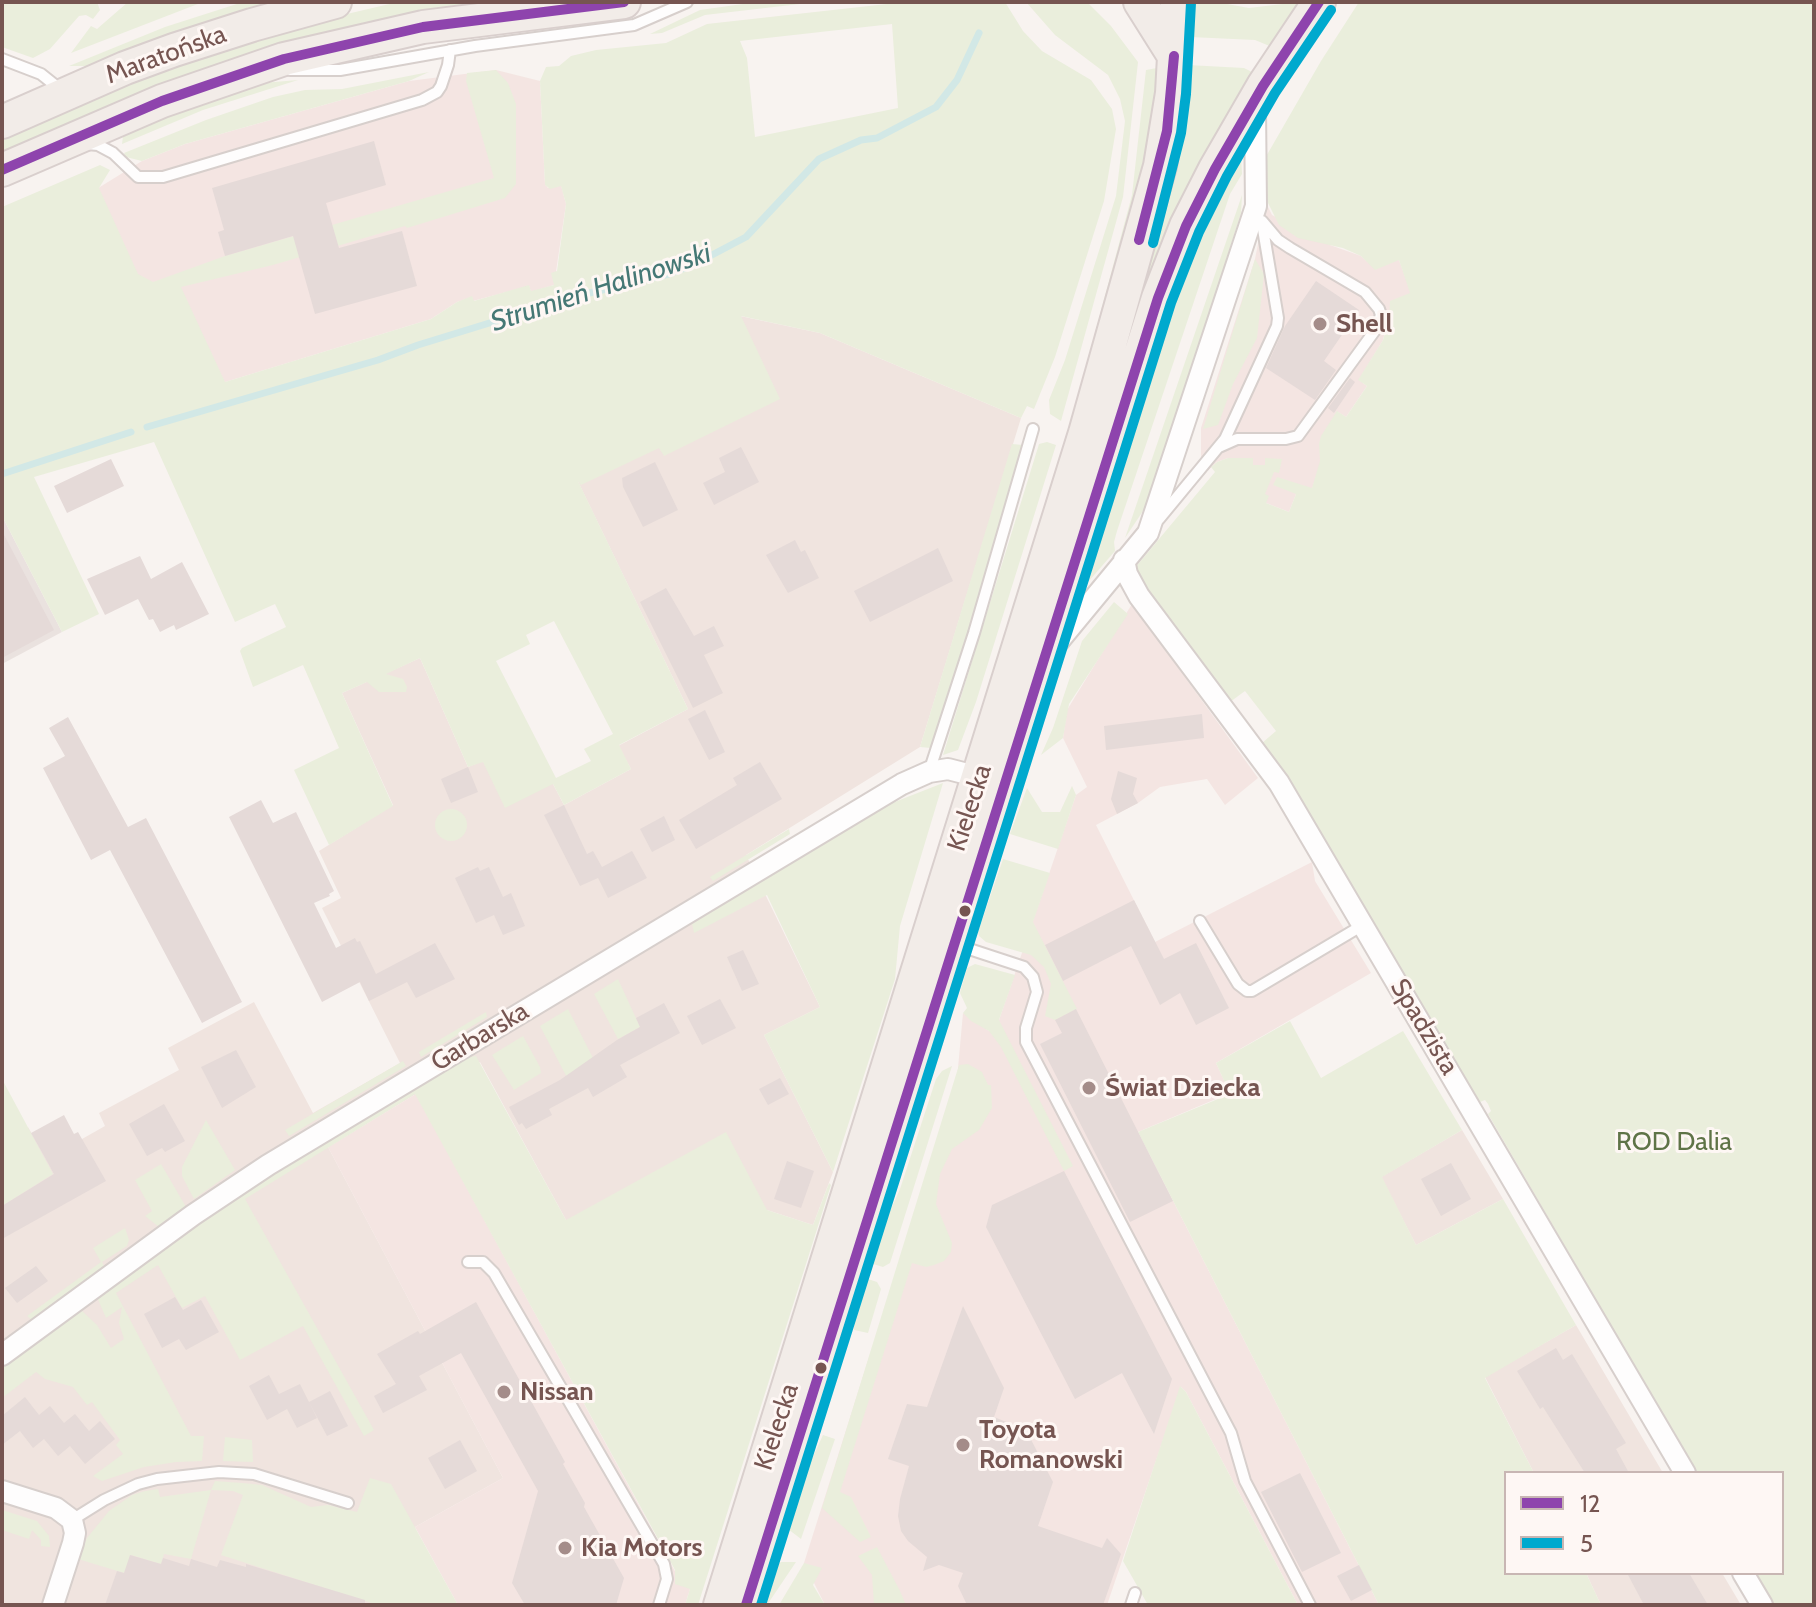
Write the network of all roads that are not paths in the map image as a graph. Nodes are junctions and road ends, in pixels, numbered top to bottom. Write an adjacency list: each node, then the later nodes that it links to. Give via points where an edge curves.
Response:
1 (335, 2): 11 (main road, Maratońska, via 174,50)
2 (624, 2): 10 (main road, Maratońska, via 423,27)
3 (687, 2): 7 (lane, via 634,25)
4 (1140, 2): 8 (main road)
5 (1177, 2): 8 (main road, Kielecka)
6 (1319, 2): 12 (main road, Kielecka)
7 (450, 50): 10 (lane, via 328,72); 14 (lane, via 441,86 422,100 163,177 138,177 98,145)
8 (1174, 56): 26 (main road, Kielecka, via 1160,166 1081,448)
9 (2, 59): 11 (lane, via 41,74)
10 (252, 69): 14 (main road, Maratońska, via 118,118)
11 (66, 94): 13 (main road, Maratońska)
12 (1258, 97): 16 (street, via 1253,126); 24 (main road, Kielecka, via 1186,226 1158,298)
13 (2, 122)
14 (35, 156): 15 (main road, Maratońska)
15 (2, 170)
16 (1257, 193): 17 (lane); 20 (street)
17 (1262, 221): 19 (lane, via 1277,326); 19 (lane, via 1278,240 1365,292 1381,315 1298,436 1237,439)
18 (1033, 429): 25 (lane)
19 (1219, 447): 20 (lane)
20 (1148, 533): 21 (street)
21 (1124, 560): 22 (street); 23 (street, Spadzista)
22 (1103, 585): 23 (street, via 1124,586); 24 (street, via 1060,638)
23 (1139, 596): 28 (street, Spadzista, via 1272,773)
24 (1035, 683): 29 (main road, Kielecka)
25 (929, 772): 26 (street, Garbarska, via 948,769); 31 (street, Garbarska, via 268,1165)
26 (979, 777): 40 (main road, Kielecka)
27 (1200, 921): 28 (lane, via 1247,991)
28 (1363, 925): 32 (street, Spadzista)
29 (954, 944): 41 (main road, Kielecka); 43 (lane, via 1024,967 1033,977 1037,992 1026,1042 1231,1433 1245,1481)
30 (468, 1262): 39 (lane, via 483,1262 494,1273 664,1564 667,1579)
31 (2, 1355)
32 (1684, 1471)
33 (2, 1491): 35 (street, via 56,1508)
34 (348, 1503): 35 (lane, via 254,1474 219,1472 138,1484)
35 (72, 1520): 38 (street, via 73,1543)
36 (1744, 1575): 44 (street)
37 (1135, 1593): 42 (lane)
38 (53, 1605)
39 (659, 1605)
40 (720, 1605)
41 (746, 1605)
42 (1131, 1605)
43 (1310, 1605)
44 (1762, 1605)

